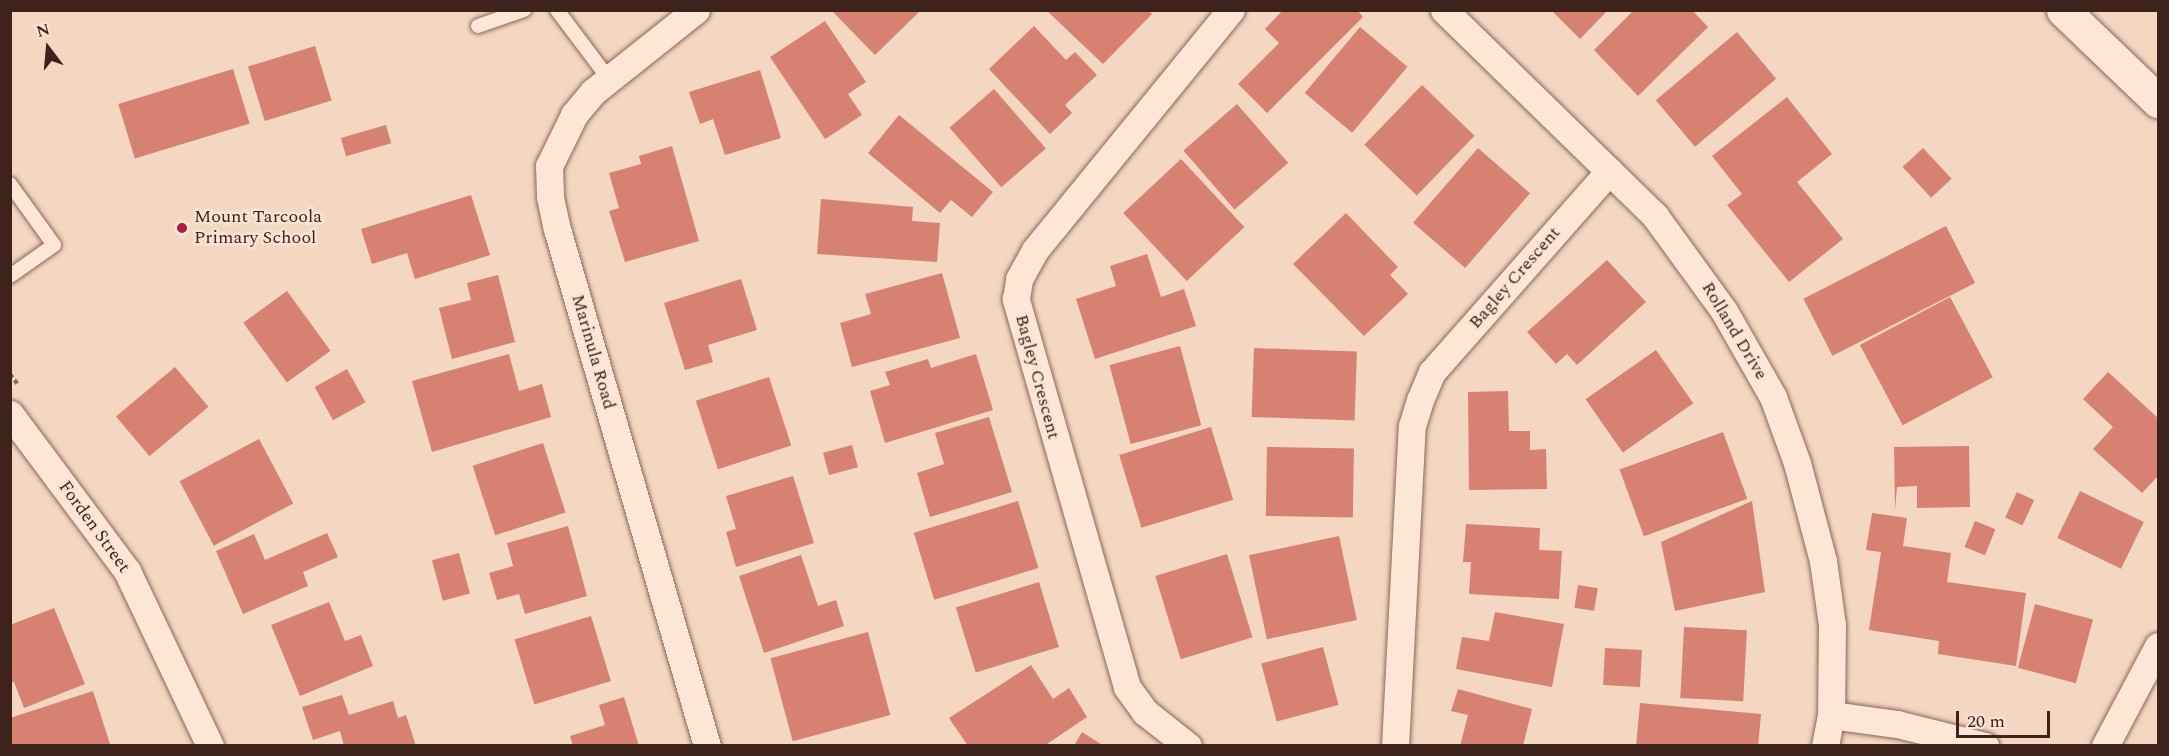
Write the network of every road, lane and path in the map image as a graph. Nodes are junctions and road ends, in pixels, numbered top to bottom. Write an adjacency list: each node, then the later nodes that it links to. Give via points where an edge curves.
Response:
1 (524, 10): 7 (lane)
2 (557, 10): 8 (lane)
3 (696, 10): 8 (street, Marinula Road)
4 (1231, 10): 18 (street, Bagley Crescent, via 1035,250 1019,279 1016,299 1127,687 1145,712)
5 (1444, 10): 10 (street, Rolland Drive)
6 (2063, 10): 9 (street)
7 (478, 26)
8 (609, 79): 17 (street, Marinula Road, via 574,115 559,140 549,166 550,197)
9 (2158, 101)
10 (1609, 171): 15 (street, Rolland Drive, via 1686,253 1749,350 1773,397 1797,463 1823,561 1832,625); 19 (street, Bagley Crescent, via 1432,372 1419,400 1412,426)
11 (10, 184): 12 (lane, via 54,245)
12 (10, 276)
13 (10, 414): 16 (street, Forden Street, via 128,571)
14 (2158, 646): 22 (street)
15 (1831, 715): 20 (street, Rolland Drive); 21 (street, via 1897,724)
16 (210, 746)
17 (707, 746)
18 (1188, 746)
19 (1395, 746)
20 (1825, 746)
21 (1985, 746)
22 (2105, 746)

